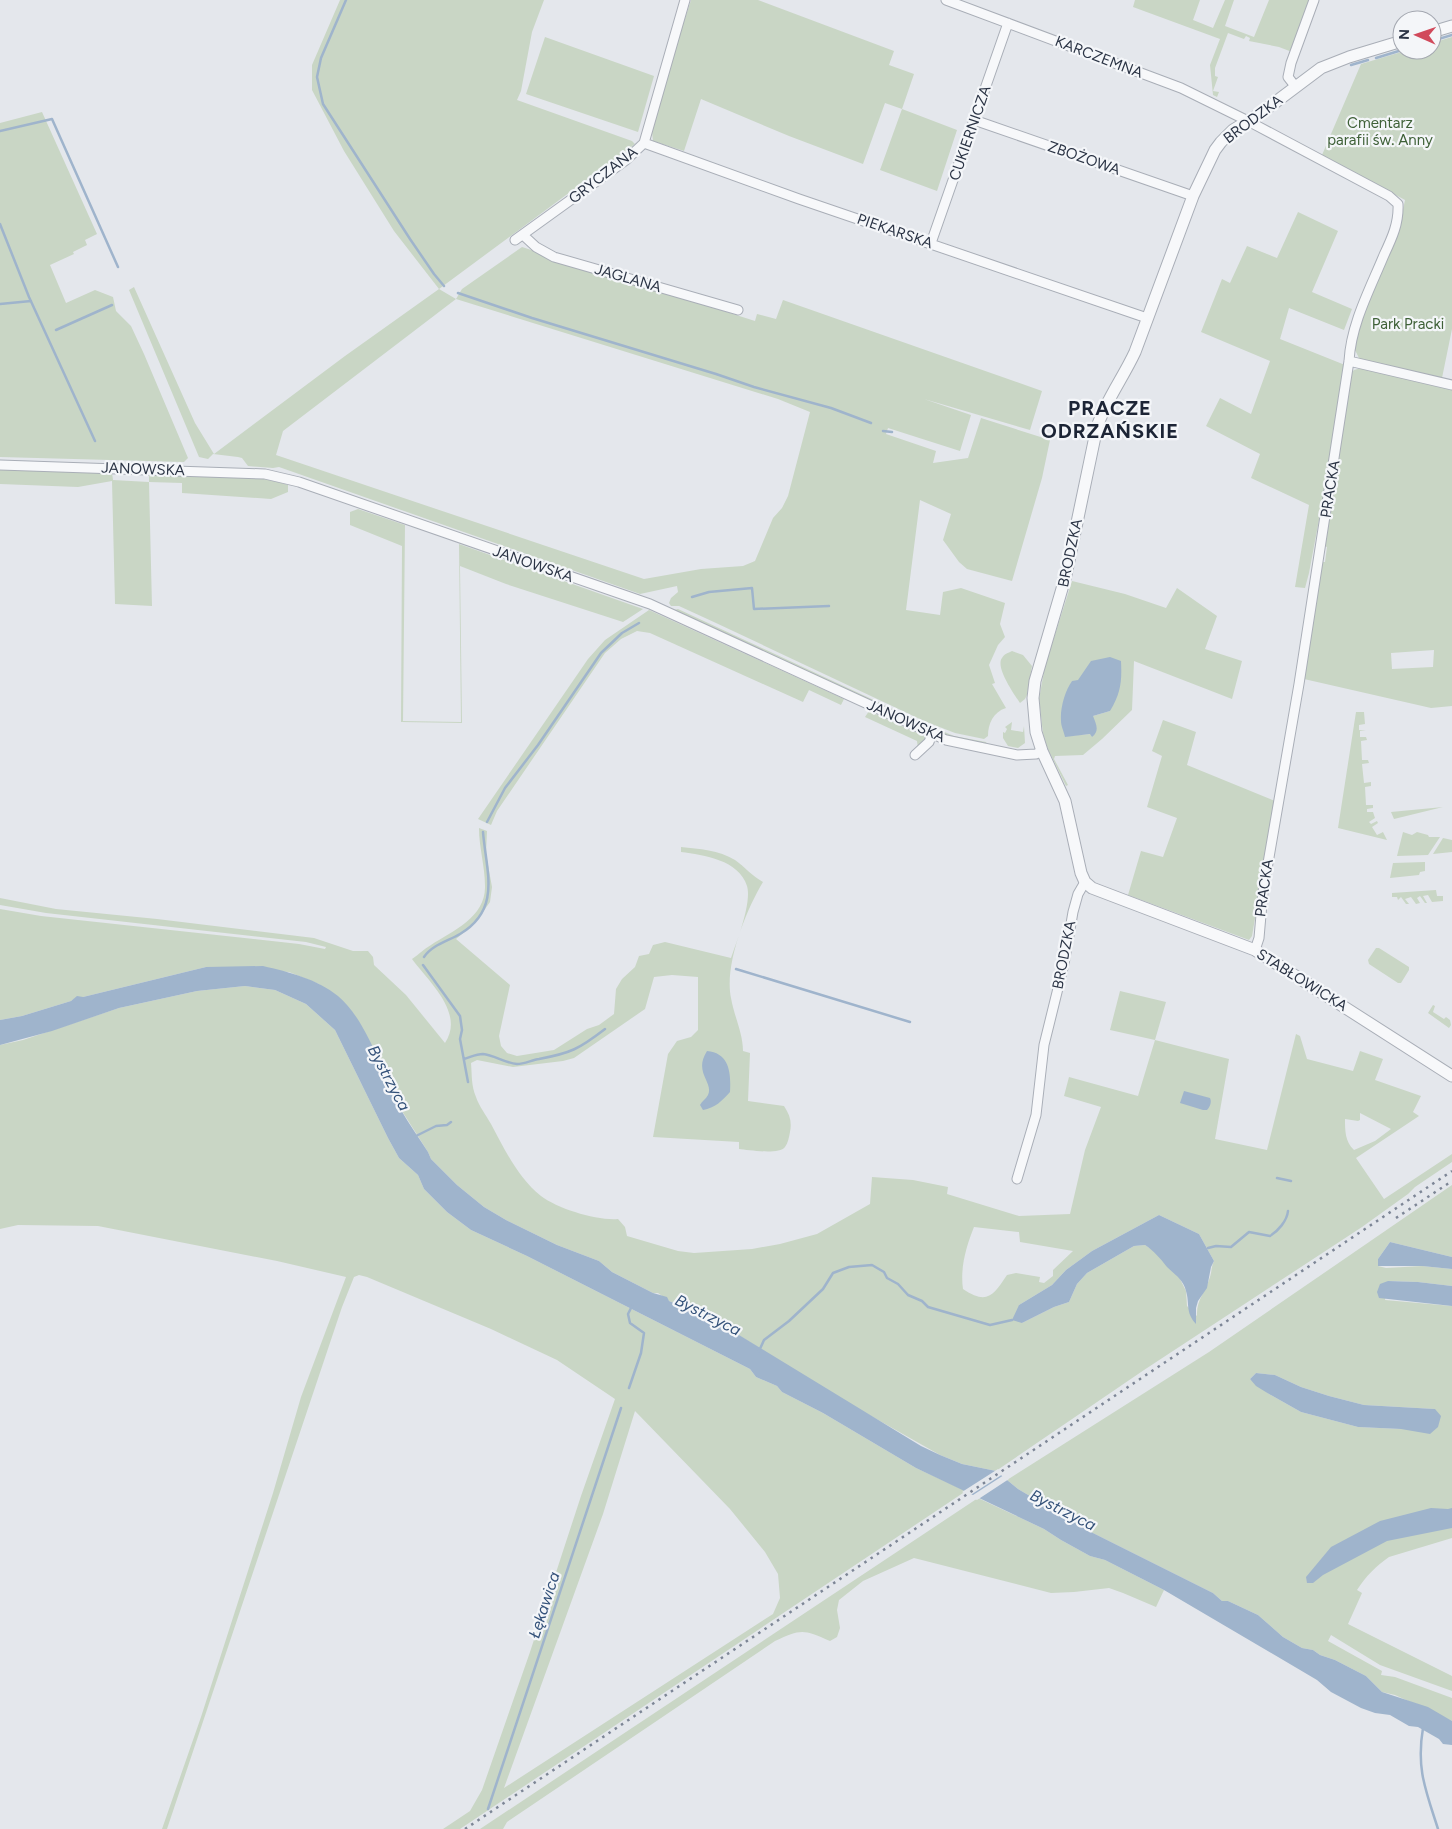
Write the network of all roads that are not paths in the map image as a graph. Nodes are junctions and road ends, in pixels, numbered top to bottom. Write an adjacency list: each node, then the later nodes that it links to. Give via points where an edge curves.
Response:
1 (685, 0): 9 (street, GRYCZANA)
2 (946, 0): 4 (street, KARCZEMNA)
3 (1314, 0): 6 (street, via 1288,77)
4 (1008, 23): 7 (street, CUKIERNICZA); 8 (street, KARCZEMNA, via 1182,88)
5 (1392, 44): 6 (street, BRODZKA, via 1334,62)
6 (1296, 86): 8 (street, BRODZKA)
7 (974, 120): 10 (street, ZBOŻOWA); 13 (street, CUKIERNICZA)
8 (1248, 121): 10 (street, BRODZKA, via 1228,135 1215,150); 16 (street, PRACKA, via 1389,196 1398,204 1396,227 1357,320)
9 (644, 143): 11 (street, GRYCZANA, via 626,160); 13 (street, PIEKARSKA)
10 (1193, 196): 15 (street, BRODZKA)
11 (523, 235): 12 (street, GRYCZANA); 14 (street, JAGLANA, via 554,257)
12 (515, 240)
13 (931, 244): 15 (street, PIEKARSKA)
14 (738, 310)
15 (1147, 318): 20 (street, BRODZKA, via 1126,370 1104,407 1097,427 1066,575 1035,681 1033,714)
16 (1349, 361): 17 (street); 23 (street, PRACKA)
17 (1452, 385)
18 (0, 465): 19 (street, JANOWSKA, via 265,474 299,482 650,604)
19 (932, 734): 20 (street, JANOWSKA, via 970,746 1017,755); 21 (street, via 929,742)
20 (1042, 751): 22 (street, BRODZKA, via 1065,800)
21 (915, 755)
22 (1085, 882): 23 (street, STABŁOWICKA, via 1102,893); 25 (street, BRODZKA, via 1073,910 1064,964 1044,1045 1036,1115)
23 (1256, 950): 24 (street, STABŁOWICKA)
24 (1452, 1076)
25 (1017, 1180)

